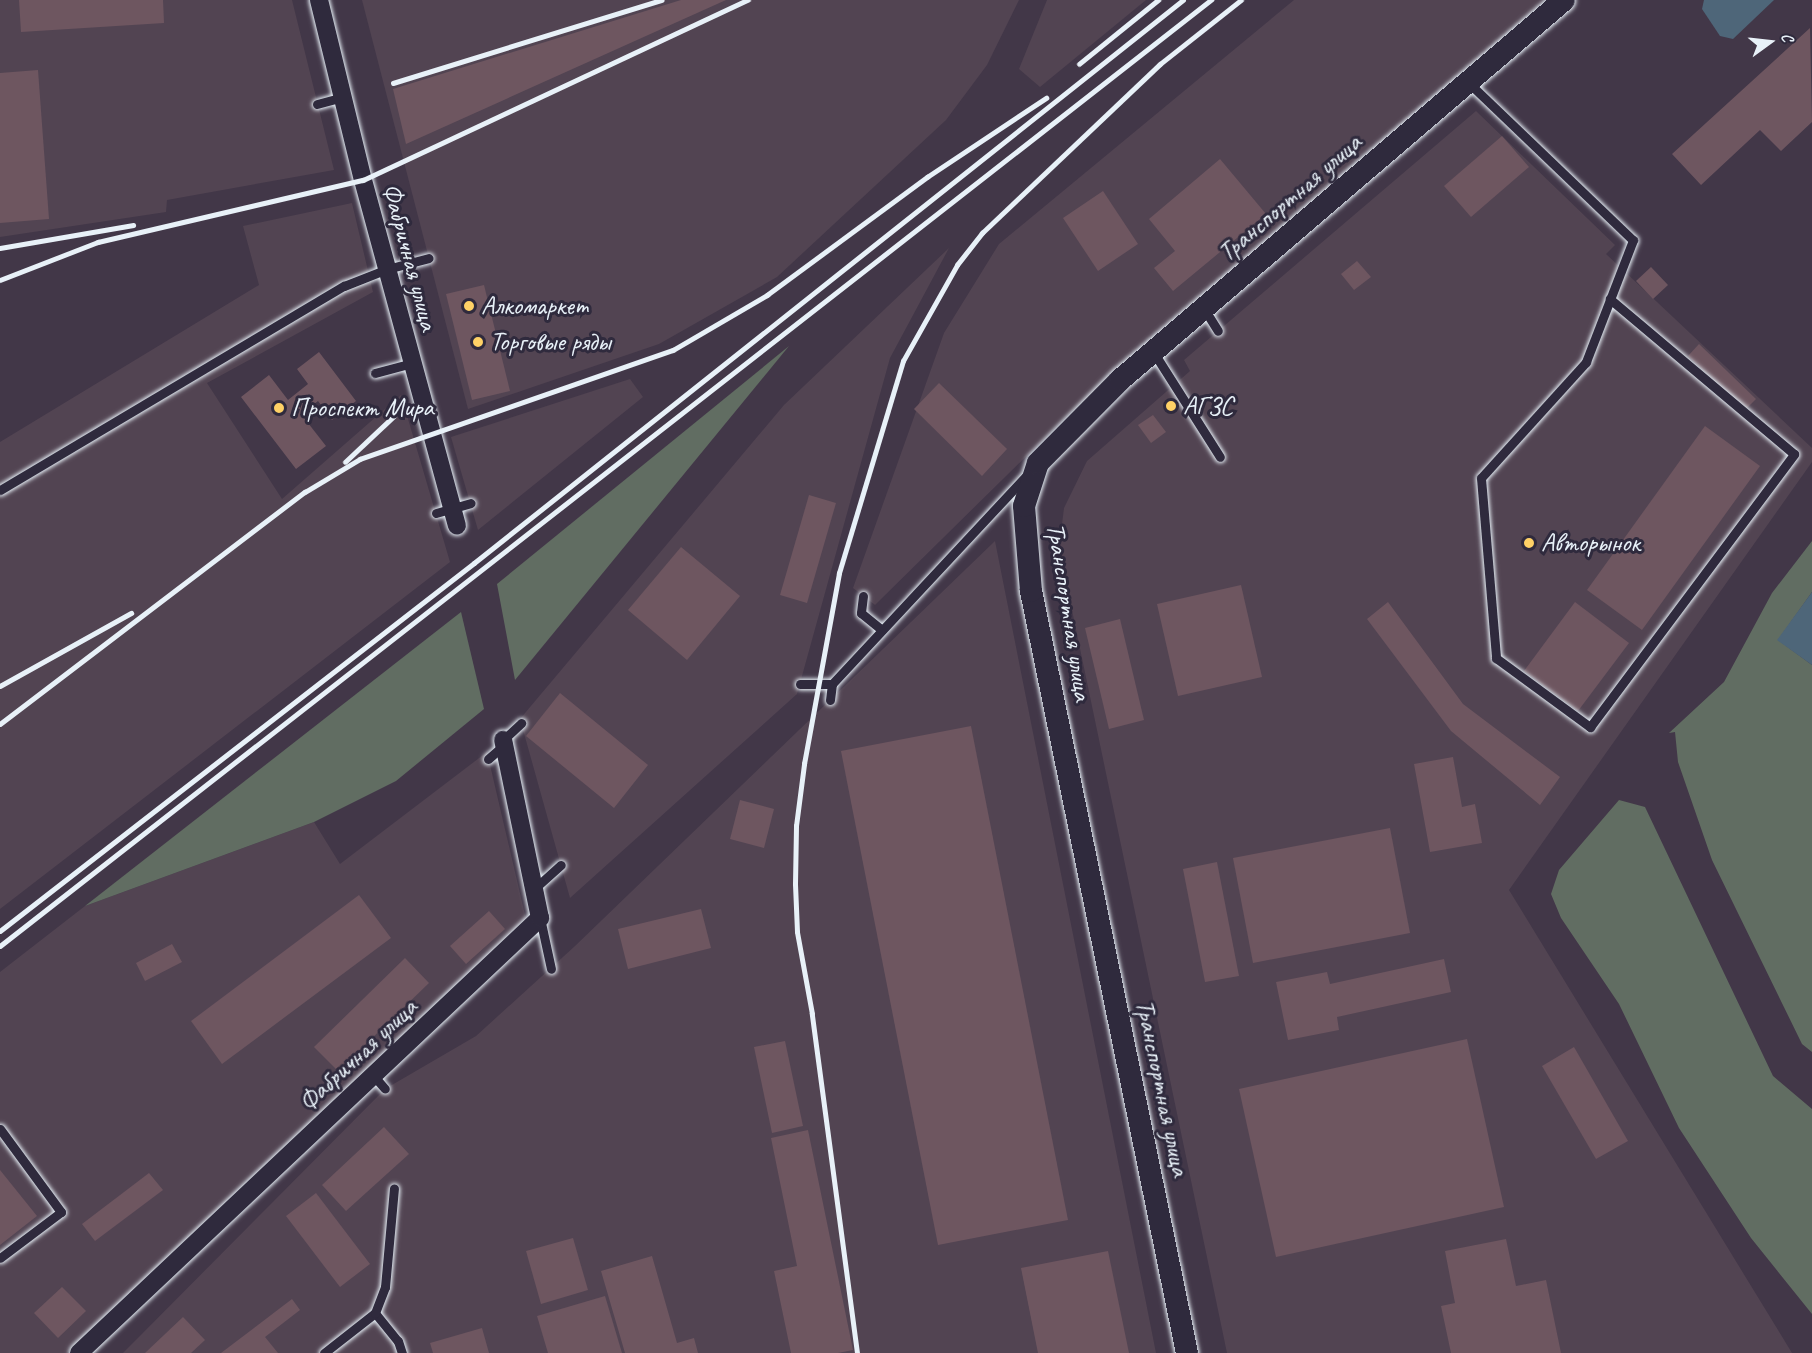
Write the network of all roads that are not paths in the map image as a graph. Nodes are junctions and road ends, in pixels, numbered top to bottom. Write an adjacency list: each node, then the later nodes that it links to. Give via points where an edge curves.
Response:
1 (319, 0): 4 (street, Фабричная улица)
2 (1564, 0): 3 (street, Транспортная улица)
3 (1468, 82): 8 (lane, via 1633,240); 9 (street, Транспортная улица)
4 (343, 98): 5 (lane); 7 (street, Фабричная улица)
5 (317, 104)
6 (429, 258): 7 (lane)
7 (387, 269): 12 (street, Фабричная улица); 16 (lane, via 344,286)
8 (1610, 299): 8 (lane, via 1794,454 1590,727 1496,658 1480,478 1586,362)
9 (1202, 305): 10 (lane); 11 (street, Транспортная улица)
10 (1218, 331)
11 (1153, 352): 14 (lane); 15 (street, Транспортная улица)
12 (412, 363): 13 (lane); 18 (street, Фабричная улица)
13 (375, 373)
14 (1220, 457)
15 (1038, 463): 20 (lane); 38 (street, Транспортная улица, via 1024,506 1031,591)
16 (0, 490)
17 (471, 504): 18 (lane)
18 (449, 516)
19 (863, 596): 20 (lane, via 861,613)
20 (882, 630): 22 (lane)
21 (800, 684): 22 (lane)
22 (832, 684): 23 (lane)
23 (830, 700)
24 (521, 723): 25 (lane)
25 (504, 742): 26 (lane); 28 (street)
26 (488, 759)
27 (561, 865): 28 (lane)
28 (534, 889): 29 (street)
29 (540, 918): 30 (lane); 35 (street, Фабричная улица, via 379,1082)
30 (551, 969)
31 (0, 1128): 33 (lane, via 61,1212)
32 (394, 1188): 34 (lane, via 385,1287)
33 (0, 1258)
34 (375, 1313): 36 (lane); 37 (lane, via 398,1341)
35 (79, 1353)
36 (324, 1353)
37 (402, 1353)
38 (1187, 1353)

